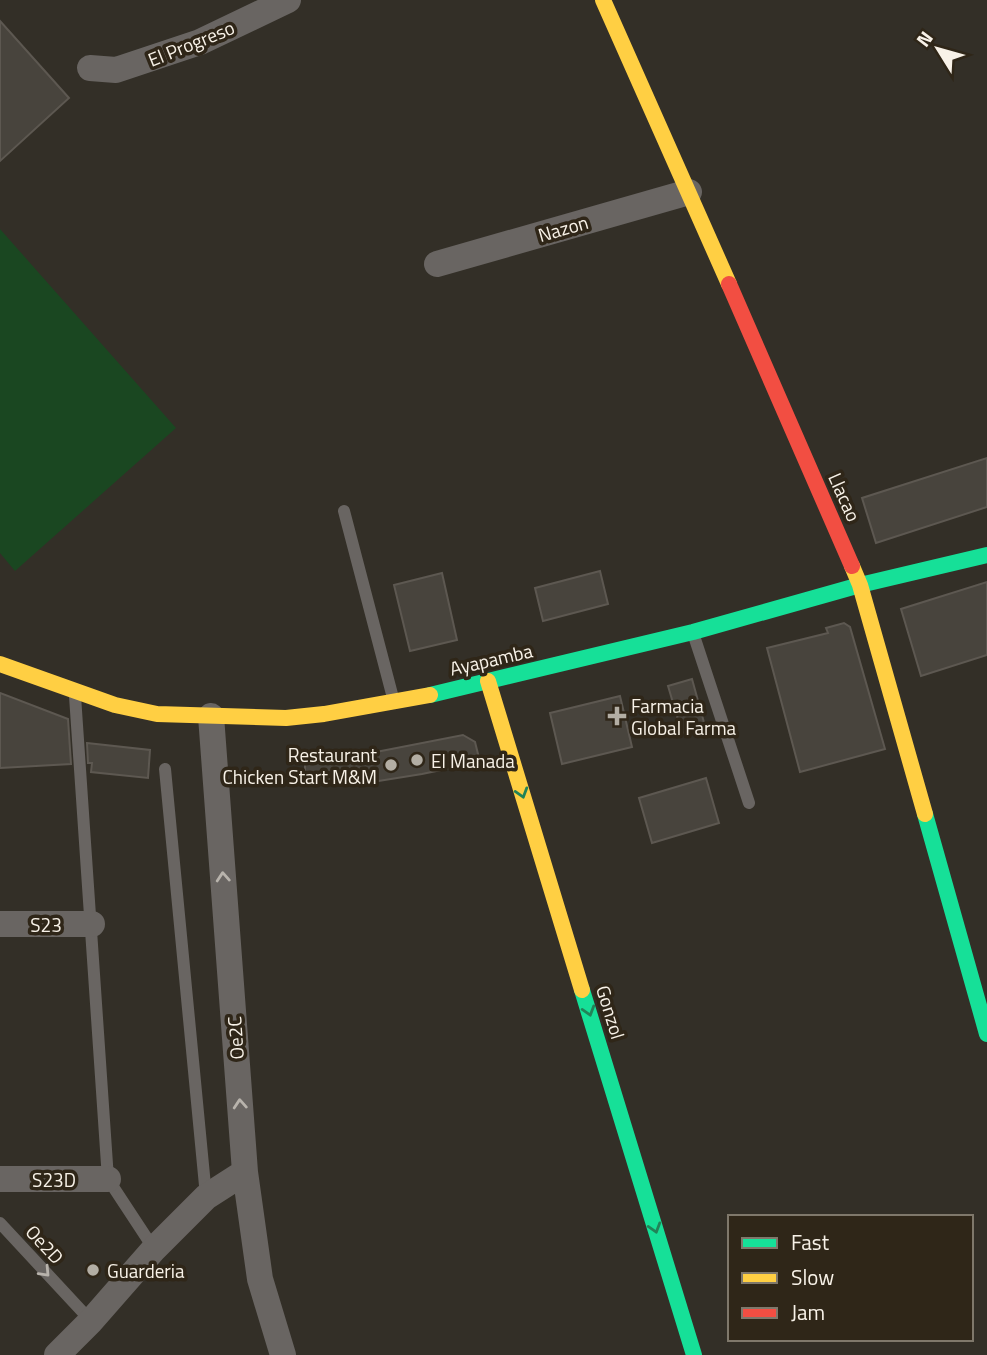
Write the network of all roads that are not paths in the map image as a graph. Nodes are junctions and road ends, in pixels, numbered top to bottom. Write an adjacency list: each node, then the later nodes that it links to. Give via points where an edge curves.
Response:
1 (288, 0): 3 (street, El Progreso, via 200,43 116,70)
2 (603, 0): 4 (street, Llacao)
3 (90, 68)
4 (690, 192): 5 (street, Nazon); 8 (street, Llacao)
5 (437, 264)
6 (344, 511): 13 (lane)
7 (987, 555): 8 (street, Ayapamba)
8 (860, 585): 9 (street, Ayapamba); 19 (street, Llacao)
9 (693, 632): 11 (street, Ayapamba); 16 (lane)
10 (0, 664): 12 (street, Ayapamba)
11 (488, 681): 13 (street, Ayapamba); 29 (street, Gonzol, one-way to 29)
12 (75, 692): 14 (street, Ayapamba, via 157,713); 18 (lane)
13 (393, 702): 14 (street, Ayapamba, via 286,718)
14 (211, 716): 20 (street, Oe2C, one-way to 14)
15 (165, 769): 23 (lane)
16 (749, 803)
17 (0, 924): 18 (street, S23)
18 (92, 924): 22 (lane)
19 (987, 1034)
20 (245, 1172): 23 (street); 28 (street, Oe2C, via 260,1279)
21 (0, 1179): 22 (street, S23D)
22 (108, 1179): 25 (lane)
23 (206, 1197): 25 (street)
24 (0, 1223): 26 (lane, Oe2D, one-way to 26)
25 (154, 1249): 26 (street)
26 (91, 1321): 27 (street)
27 (57, 1355)
28 (283, 1355)
29 (694, 1355)

